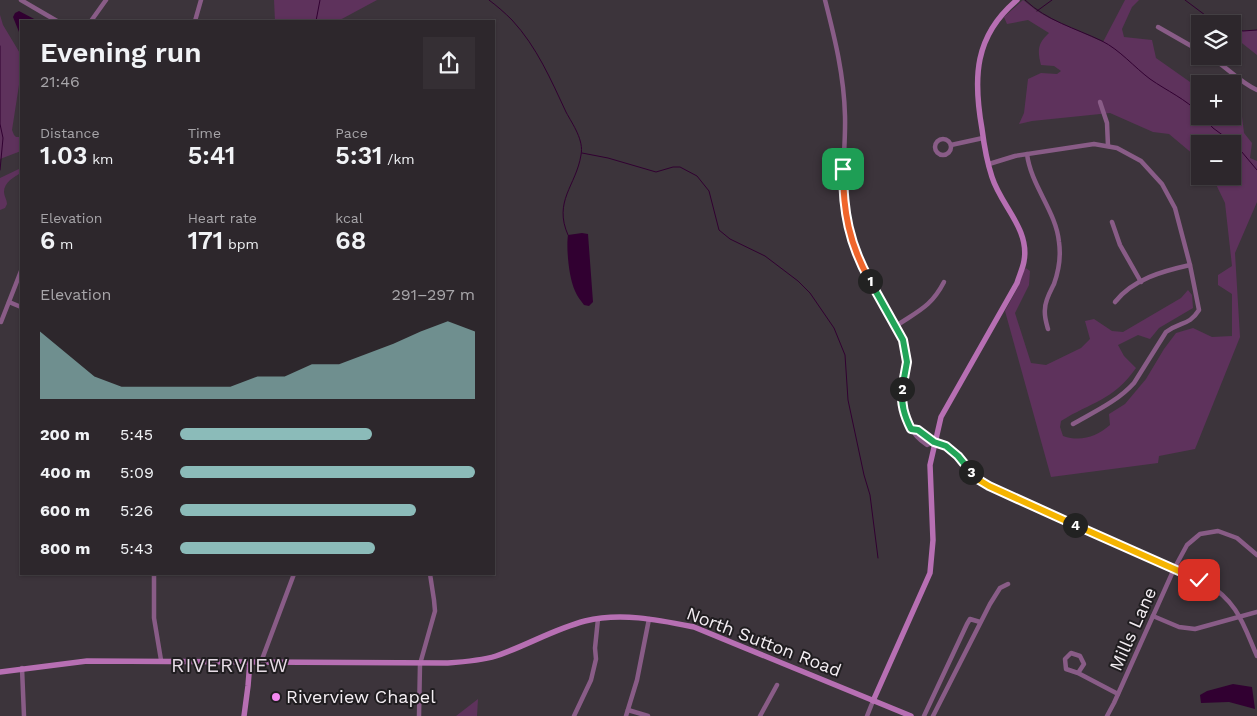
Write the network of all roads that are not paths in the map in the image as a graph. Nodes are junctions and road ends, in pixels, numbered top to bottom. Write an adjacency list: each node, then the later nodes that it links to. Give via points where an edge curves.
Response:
1 (21, 0): 6 (street)
2 (106, 0): 7 (street)
3 (201, 0): 8 (street)
4 (825, 0): 28 (street, via 843,83 843,198 847,221 859,261)
5 (1017, 0): 14 (main road, via 996,23 979,61 977,95)
6 (55, 20)
7 (92, 20)
8 (195, 20)
9 (1158, 27): 10 (street)
10 (1191, 46)
11 (1223, 65): 12 (street, via 1247,86)
12 (1257, 90)
13 (1100, 102): 16 (street, via 1107,122)
14 (983, 138): 15 (street); 18 (main road)
15 (951, 145)
16 (1108, 146): 17 (street, via 1083,144); 20 (street, via 1141,161 1162,184 1176,208)
17 (1027, 154): 18 (street); 29 (street, via 1029,167 1054,221 1059,240 1058,271 1044,316)
18 (989, 164): 31 (main road, via 998,193 1021,233 1024,261 1017,283 941,417)
19 (1112, 222): 23 (street, via 1120,245)
20 (1190, 265): 23 (street, via 1163,271); 30 (street, via 1198,301 1196,315 1160,338 1128,390)
21 (20, 274): 24 (street)
22 (944, 282): 28 (street, via 930,303)
23 (1141, 282): 25 (street, via 1123,292)
24 (9, 302): 26 (street); 27 (street)
25 (1115, 302)
26 (20, 307)
27 (1, 322)
28 (896, 326): 31 (street, via 906,348 902,391 905,417 911,429 918,430)
29 (1048, 329)
30 (1073, 424)
31 (934, 442): 33 (street, via 946,446 989,486); 54 (main road, via 930,466 930,573)
32 (1257, 555): 33 (street, Mills Lane, via 1237,538 1218,531 1200,534 1187,545)
33 (1174, 569): 39 (street, Mills Lane); 40 (street, via 1219,591)
34 (154, 575): 45 (street, via 154,618)
35 (294, 575): 47 (street)
36 (430, 575): 48 (street, via 435,611)
37 (1008, 584): 43 (street, via 1000,588)
38 (1257, 612): 40 (street)
39 (1153, 616): 40 (street, via 1179,627 1196,629); 53 (street, Mills Lane)
40 (1240, 616): 44 (street)
41 (598, 619): 42 (main road, North Sutton Road); 48 (main road, North Sutton Road, via 556,630 495,656 475,661); 59 (street, via 596,659 591,680)
42 (649, 619): 54 (main road, North Sutton Road, via 694,628); 55 (street)
43 (980, 622): 65 (street, via 970,619 967,624); 66 (street)
44 (1257, 656)
45 (161, 660): 46 (main road, North Sutton Road); 49 (main road, North Sutton Road, via 87,661)
46 (250, 662): 47 (main road, North Sutton Road); 57 (main road)
47 (261, 662): 48 (main road, North Sutton Road)
48 (420, 664): 58 (street)
49 (22, 668): 50 (main road, North Sutton Road); 56 (street)
50 (0, 672)
51 (1078, 673): 51 (street, via 1084,664 1080,656 1071,653 1065,659 1066,669); 53 (street)
52 (777, 685): 62 (street)
53 (1118, 694): 67 (street, Mills Lane)
54 (873, 701): 63 (street); 64 (main road, North Sutton Road)
55 (628, 710): 60 (street); 61 (street)
56 (24, 716)
57 (244, 716)
58 (418, 716)
59 (574, 716)
60 (626, 716)
61 (648, 716)
62 (760, 716)
63 (867, 716)
64 (911, 716)
65 (924, 716)
66 (933, 716)
67 (1107, 716)

